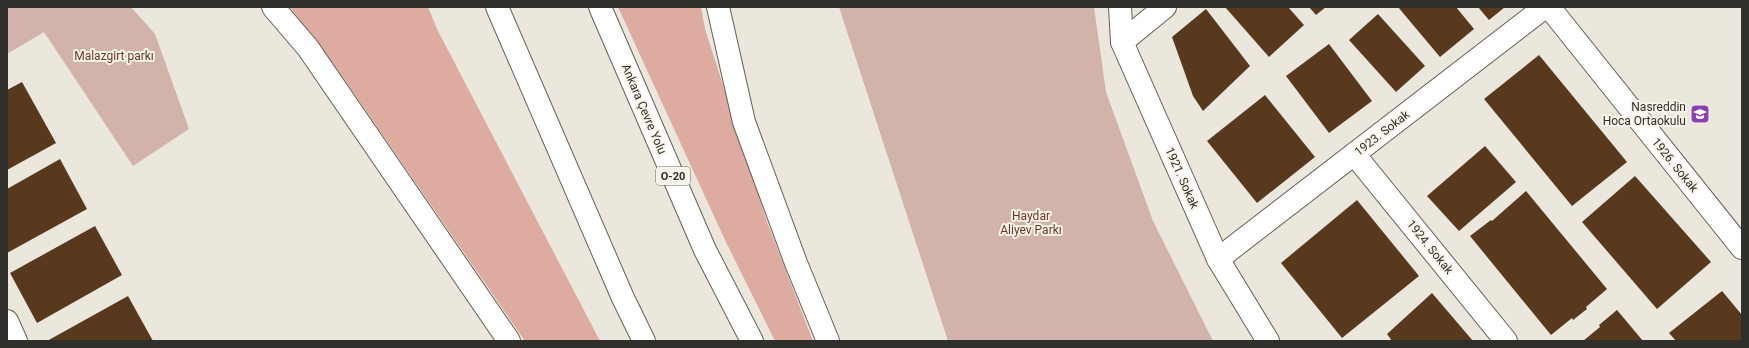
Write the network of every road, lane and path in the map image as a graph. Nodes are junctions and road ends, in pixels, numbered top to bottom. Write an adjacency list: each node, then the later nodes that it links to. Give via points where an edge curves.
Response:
1 (273, 7): 15 (main road, via 308,48)
2 (496, 7): 16 (main road)
3 (600, 7): 17 (main road, Ankara Çevre Yolu / O-20, via 705,250)
4 (718, 7): 18 (main road, via 744,122)
5 (1120, 7): 9 (main road, 1921. Sokak)
6 (1165, 7): 9 (main road)
7 (1545, 7): 10 (main road, 1923. Sokak)
8 (1549, 7): 11 (main road, 1926. Sokak)
9 (1122, 42): 12 (main road, 1921. Sokak)
10 (1354, 154): 12 (main road, 1923. Sokak); 20 (main road, 1924. Sokak)
11 (1742, 248)
12 (1218, 259): 19 (main road, 1921. Sokak)
13 (7, 321): 14 (main road)
14 (16, 341)
15 (509, 341)
16 (644, 341)
17 (752, 341)
18 (828, 341)
19 (1268, 341)
20 (1506, 341)

